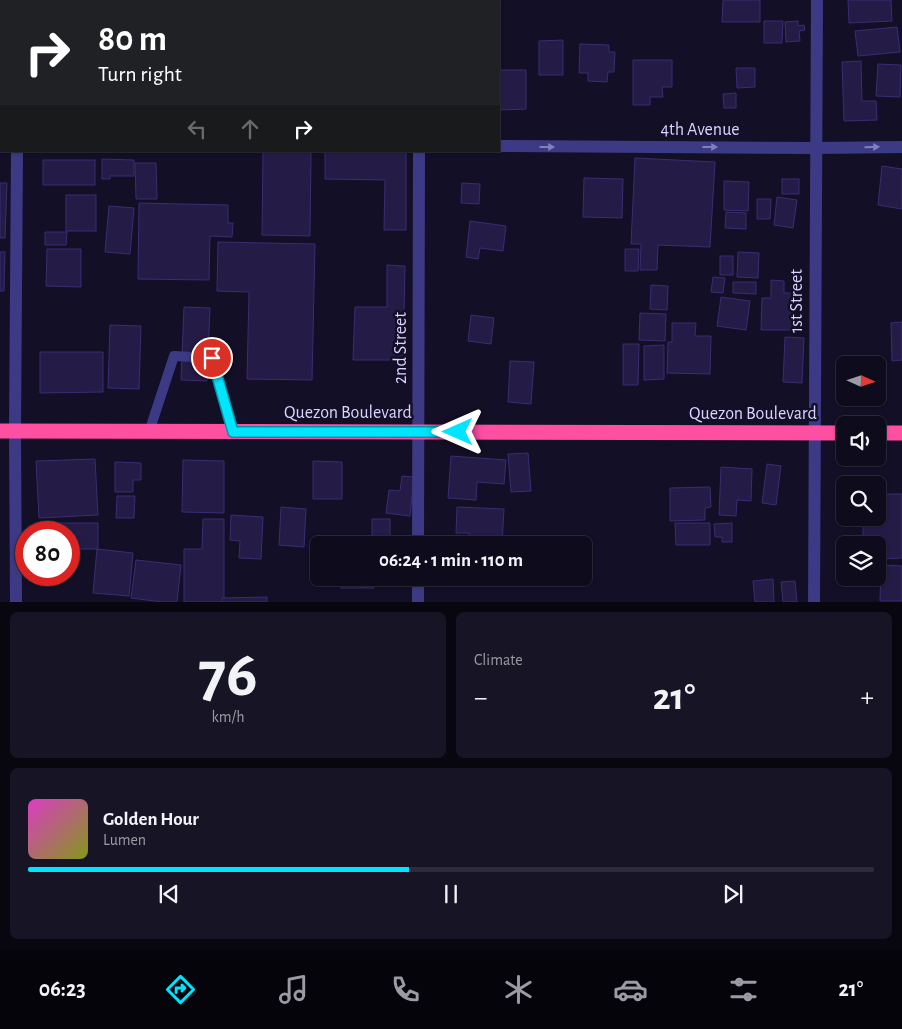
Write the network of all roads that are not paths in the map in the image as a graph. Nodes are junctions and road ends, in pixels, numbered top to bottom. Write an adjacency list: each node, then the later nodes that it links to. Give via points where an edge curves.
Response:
1 (817, 0): 4 (street, 1st Street)
2 (500, 146): 4 (street, 4th Avenue, one-way to 4)
3 (902, 147): 4 (street, 4th Avenue, one-way to 3)
4 (816, 148): 11 (street, 1st Street)
5 (17, 152): 7 (street)
6 (419, 152): 10 (street, 2nd Street)
7 (8, 431): 8 (highway, Quezon Boulevard); 17 (street)
8 (149, 432): 9 (highway, Quezon Boulevard); 9 (lane, via 174,356 212,358)
9 (233, 432): 10 (highway, Quezon Boulevard)
10 (418, 432): 11 (highway, Quezon Boulevard); 15 (street, 2nd Street)
11 (814, 433): 12 (highway, Quezon Boulevard); 19 (street, 1st Street)
12 (836, 433)
13 (886, 433): 14 (highway)
14 (902, 433)
15 (418, 536)
16 (418, 586): 18 (street)
17 (16, 602)
18 (418, 602)
19 (814, 602)

